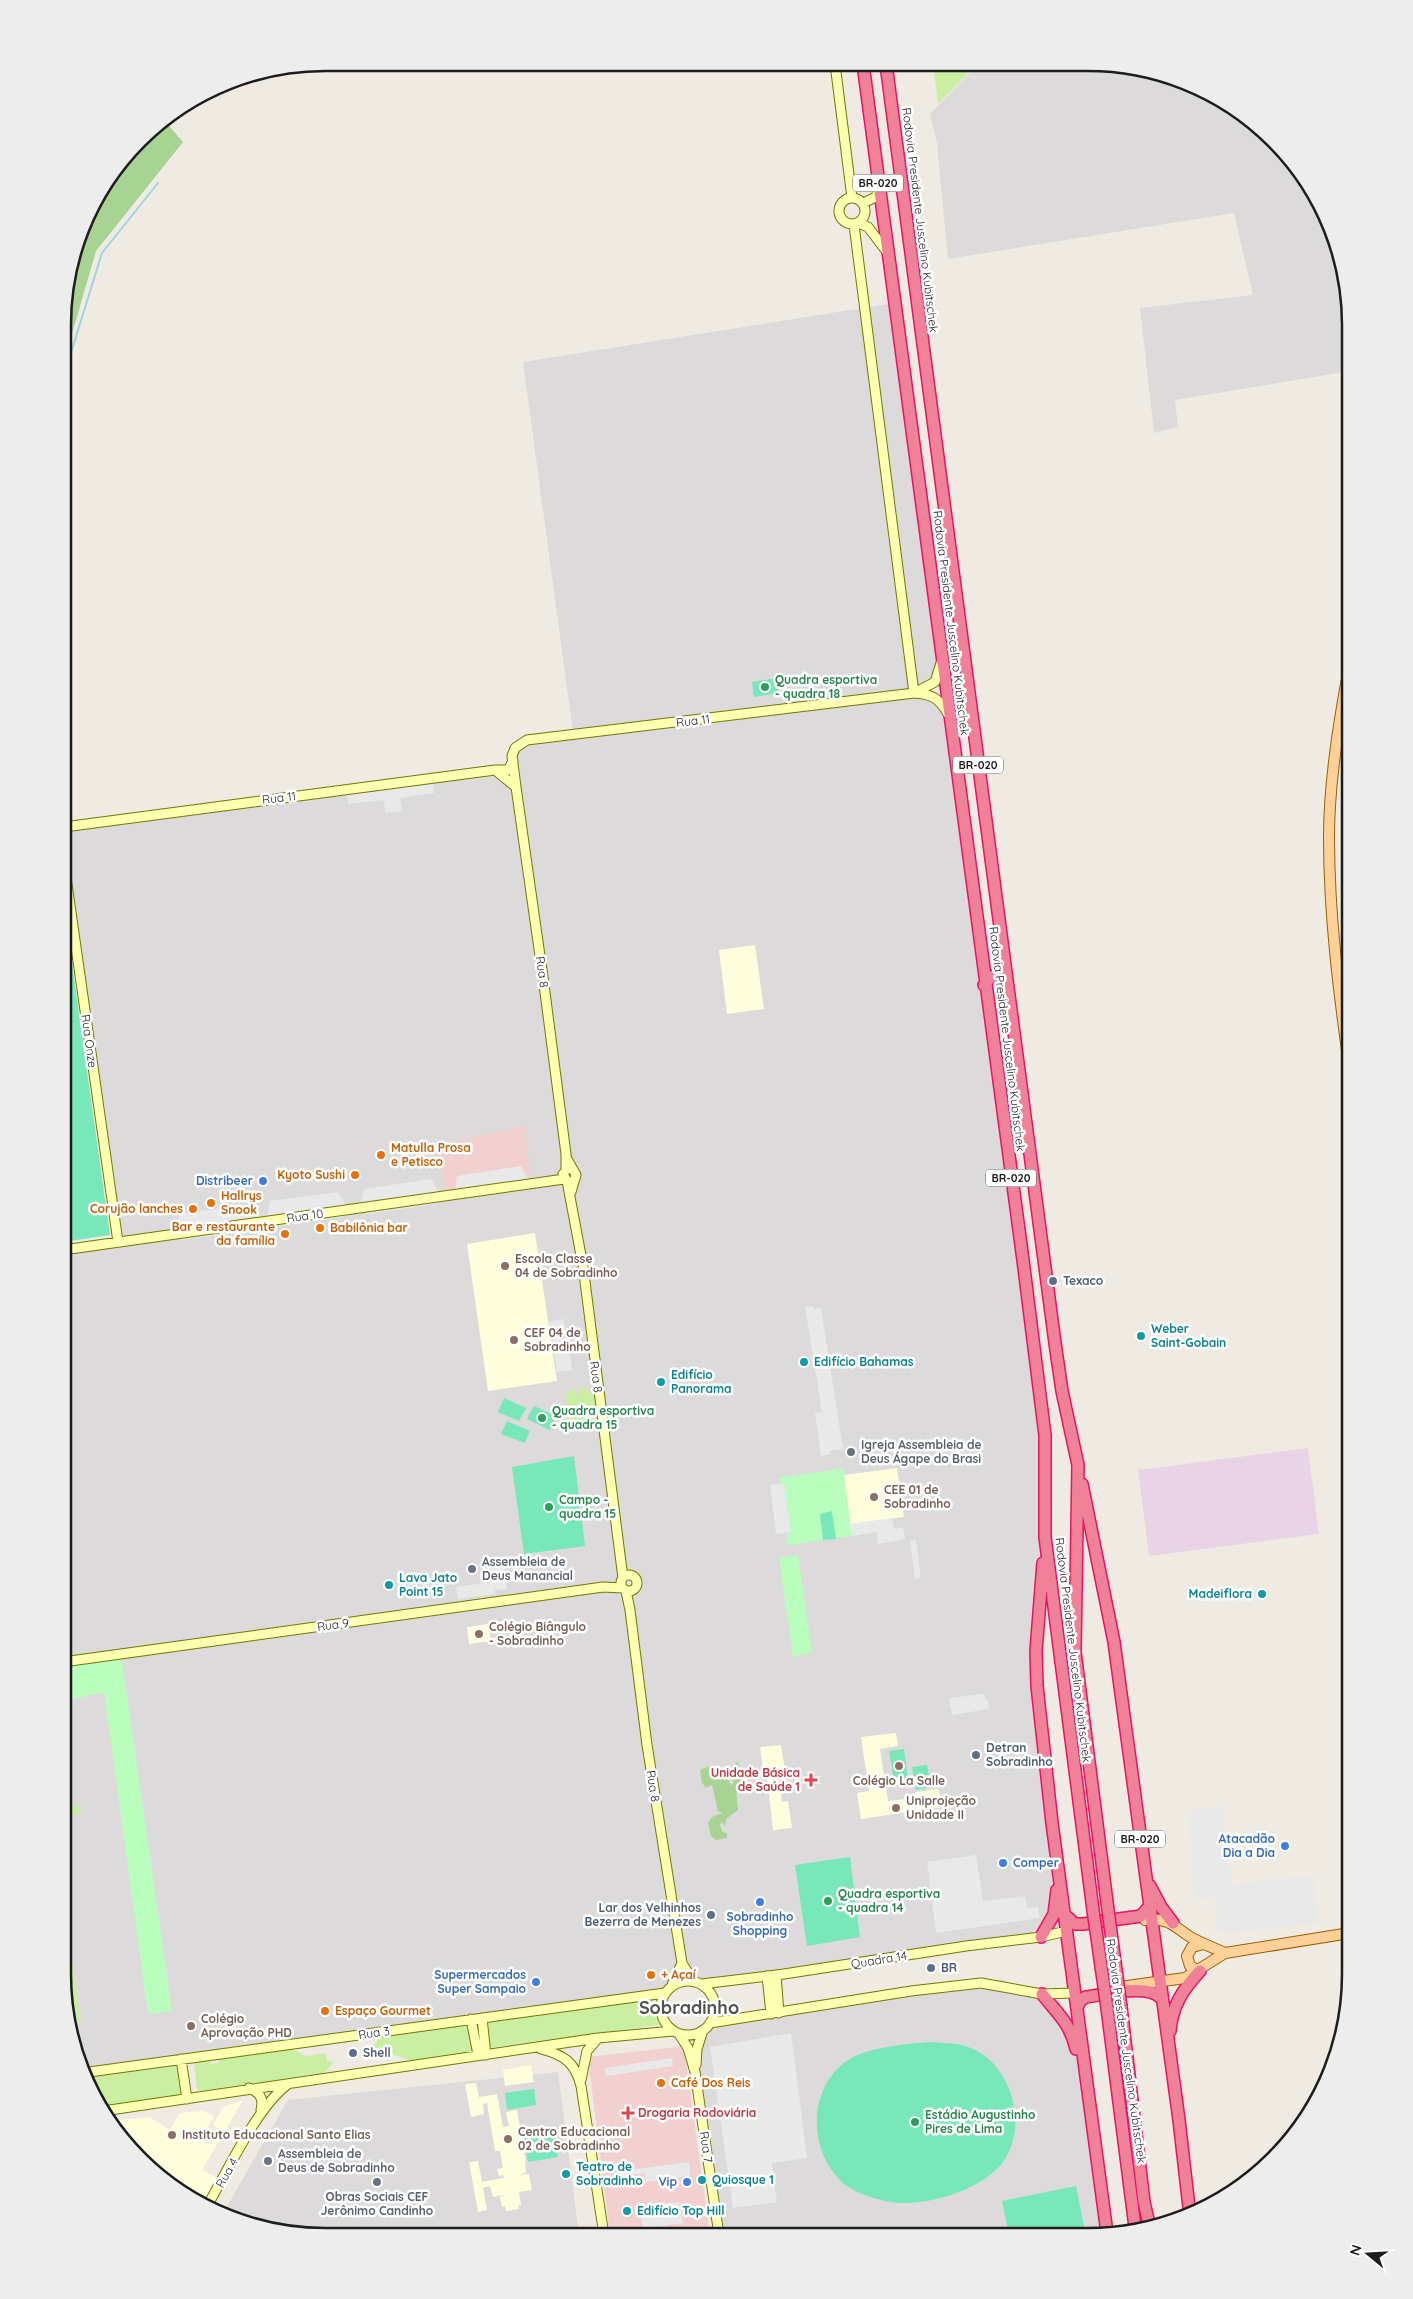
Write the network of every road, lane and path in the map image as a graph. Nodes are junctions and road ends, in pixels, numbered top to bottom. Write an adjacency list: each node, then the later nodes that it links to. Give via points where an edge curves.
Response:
1 (836, 71): 5 (main road)
2 (864, 71): 4 (highway, Rodovia Presidente Juscelino Kubitschek / BR-020)
3 (887, 71): 19 (highway, Rodovia Presidente Juscelino Kubitschek / BR-020)
4 (879, 188): 6 (main road, via 876,197); 8 (highway, Rodovia Presidente Juscelino Kubitschek / BR-020)
5 (852, 198): 6 (main road); 7 (main road, via 844,200 839,211 845,223)
6 (863, 203): 7 (main road, via 866,212)
7 (856, 224): 8 (main road, via 868,227); 10 (main road)
8 (888, 252): 9 (highway, Rodovia Presidente Juscelino Kubitschek / BR-020)
9 (942, 660): 10 (main road, Rua 11, via 934,682); 12 (highway, Rodovia Presidente Juscelino Kubitschek / BR-020)
10 (914, 693): 12 (main road, Rua 11, via 937,698); 13 (main road, Rua 11, via 527,740 515,748)
11 (1342, 704): 22 (main road, via 1329,835 1332,923)
12 (948, 714): 18 (highway, Rodovia Presidente Juscelino Kubitschek / BR-020)
13 (513, 761): 14 (main road, Rua 11, via 508,770); 15 (main road)
14 (495, 770): 15 (main road); 16 (main road, Rua 11)
15 (516, 787): 23 (main road, Rua 8)
16 (71, 826)
17 (71, 913): 24 (main road, Rua Onze)
18 (980, 935): 19 (highway, via 991,957 996,956); 21 (highway, Rodovia Presidente Juscelino Kubitschek / BR-020)
19 (1002, 945): 20 (highway, Rodovia Presidente Juscelino Kubitschek / BR-020)
20 (1007, 984): 21 (highway, via 996,975); 26 (highway, Rodovia Presidente Juscelino Kubitschek / BR-020, via 1062,1391)
21 (984, 985): 27 (highway, Rodovia Presidente Juscelino Kubitschek / BR-020, via 1044,1435)
22 (1342, 1006)
23 (568, 1175): 24 (main road, Rua 10, via 546,1182); 28 (main road, Rua 8)
24 (118, 1242): 25 (main road, Rua 10)
25 (71, 1249)
26 (1078, 1465): 31 (highway, BR-020, via 1114,1642); 74 (highway, Rodovia Presidente Juscelino Kubitschek / BR-020, bridge, via 1075,1652)
27 (1045, 1537): 30 (highway, BR-020, via 1036,1651); 75 (highway, Rodovia Presidente Juscelino Kubitschek / BR-020, bridge)
28 (626, 1584): 29 (main road, Rua 9); 41 (main road, Rua 8, via 647,1745)
29 (71, 1661)
30 (1052, 1824): 33 (highway, BR-020); 38 (highway, via 1057,1893 1054,1914)
31 (1144, 1872): 32 (highway, BR-020); 35 (highway, via 1161,1907)
32 (1149, 1907): 33 (highway, via 1141,1916 1078,1924); 34 (highway, BR-020)
33 (1066, 1916): 36 (highway, BR-020)
34 (1148, 1923): 35 (main road); 36 (main road); 44 (highway, BR-020)
35 (1173, 1923): 39 (main road)
36 (1067, 1931): 38 (main road, Quadra 14); 48 (highway, BR-020)
37 (1342, 1934): 40 (main road)
38 (1041, 1937): 43 (main road, Quadra 14)
39 (1204, 1944): 40 (main road); 42 (main road, via 1192,1947 1187,1956 1190,1966)
40 (1225, 1953): 42 (main road)
41 (682, 1963): 45 (main road, Rua 8); 46 (main road)
42 (1200, 1971): 44 (main road, via 1185,1978); 60 (highway, via 1183,1990 1173,2010)
43 (771, 1976): 45 (main road, Quadra 14); 52 (main road)
44 (1159, 1981): 48 (main road); 50 (highway, BR-020)
45 (698, 1982): 46 (main road); 55 (main road, via 709,1990 715,2006)
46 (672, 1985): 47 (main road)
47 (665, 1993): 53 (main road, Rua 3); 57 (main road, via 661,2014)
48 (1075, 1993): 49 (main road); 51 (highway, BR-020)
49 (1042, 1994): 52 (main road, via 981,1983); 68 (highway, via 1072,2033)
50 (1161, 1998): 51 (highway, via 1152,1991 1132,1991 1084,1998); 60 (highway, BR-020)
51 (1077, 2007): 68 (highway, BR-020)
52 (775, 2013): 55 (main road)
53 (482, 2018): 54 (main road, Rua 3); 61 (main road)
54 (471, 2019): 61 (main road); 62 (main road, Rua 3)
55 (710, 2023): 56 (main road)
56 (703, 2030): 57 (main road, via 687,2035); 64 (main road)
57 (676, 2032): 58 (main road); 64 (main road, Rua 7, via 688,2048)
58 (598, 2038): 59 (main road); 66 (main road, via 584,2058)
59 (538, 2048): 61 (main road); 66 (main road, via 566,2058 573,2064)
60 (1169, 2053): 73 (highway, BR-020)
61 (482, 2055): 65 (main road)
62 (181, 2059): 63 (main road, Rua 3); 69 (main road)
63 (91, 2072)
64 (695, 2072): 78 (main road, Rua 7)
65 (289, 2083): 67 (main road); 71 (main road, Rua 4, via 273,2096)
66 (581, 2083): 77 (main road)
67 (249, 2088): 69 (main road); 71 (main road, via 260,2094)
68 (1088, 2098): 76 (highway, BR-020)
69 (187, 2099): 70 (main road)
70 (111, 2110)
71 (261, 2113): 72 (main road, Rua 4)
72 (210, 2201)
73 (1189, 2206)
74 (1147, 2220)
75 (1135, 2223)
76 (1106, 2227)
77 (603, 2228)
78 (718, 2228)

